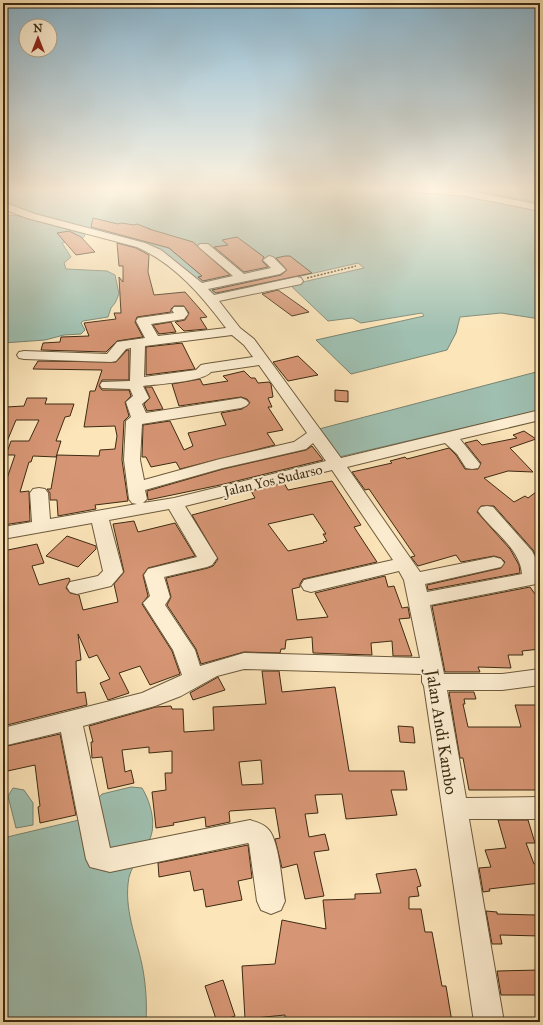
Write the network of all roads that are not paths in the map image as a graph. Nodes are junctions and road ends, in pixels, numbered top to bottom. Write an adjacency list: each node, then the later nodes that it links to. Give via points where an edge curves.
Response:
1 (108, 237): 6 (street, Jalan Andi Kambo, via 150,248 166,258)
2 (204, 246): 4 (street)
3 (269, 260): 4 (street, via 280,270)
4 (242, 278): 6 (street)
5 (297, 281): 7 (street)
6 (200, 288): 7 (street, Jalan Andi Kambo)
7 (211, 299): 9 (street, Jalan Andi Kambo)
8 (179, 310): 10 (street, via 179,316 143,321)
9 (235, 331): 10 (street); 13 (street, Jalan Andi Kambo, via 249,342)
10 (153, 341): 11 (street)
11 (138, 344): 12 (street, via 119,346 111,358); 14 (street)
12 (24, 355)
13 (262, 360): 14 (street, via 206,368 199,374); 19 (street, Jalan Andi Kambo)
14 (136, 383): 15 (street); 18 (street, via 141,398 134,402)
15 (107, 385)
16 (241, 403): 18 (street)
17 (540, 415): 20 (street, Jalan Yos Sudarso)
18 (140, 419): 23 (street, via 134,421 132,460)
19 (316, 436): 22 (street, Jalan Andi Kambo); 23 (street, via 300,446)
20 (449, 436): 21 (street); 22 (street, Jalan Yos Sudarso)
21 (472, 464)
22 (338, 465): 25 (street, Jalan Yos Sudarso); 32 (street, Jalan Andi Kambo)
23 (136, 487): 26 (street)
24 (39, 493): 29 (street)
25 (174, 503): 26 (street, Jalan Yos Sudarso); 36 (street, via 207,558 200,563 155,573 160,597 153,603 184,650)
26 (140, 509): 28 (street, Jalan Yos Sudarso)
27 (487, 511): 32 (street, via 525,555 532,568 532,577)
28 (99, 516): 29 (street, Jalan Yos Sudarso); 34 (street, via 113,572 104,581)
29 (42, 526): 30 (street, Jalan Yos Sudarso)
30 (3, 533)
31 (494, 563): 32 (street)
32 (413, 581): 33 (street); 35 (street, Jalan Andi Kambo)
33 (311, 584)
34 (77, 587)
35 (432, 674): 36 (street, via 254,661 227,665); 37 (street, via 502,682); 41 (street, Jalan Andi Kambo)
36 (194, 677): 38 (street, via 173,690 148,700)
37 (540, 677)
38 (70, 721): 39 (street); 42 (street, via 99,859 110,860 250,831 262,841)
39 (3, 737)
40 (540, 808): 41 (street)
41 (455, 809): 43 (street, Jalan Andi Kambo)
42 (271, 901)
43 (488, 1022)

